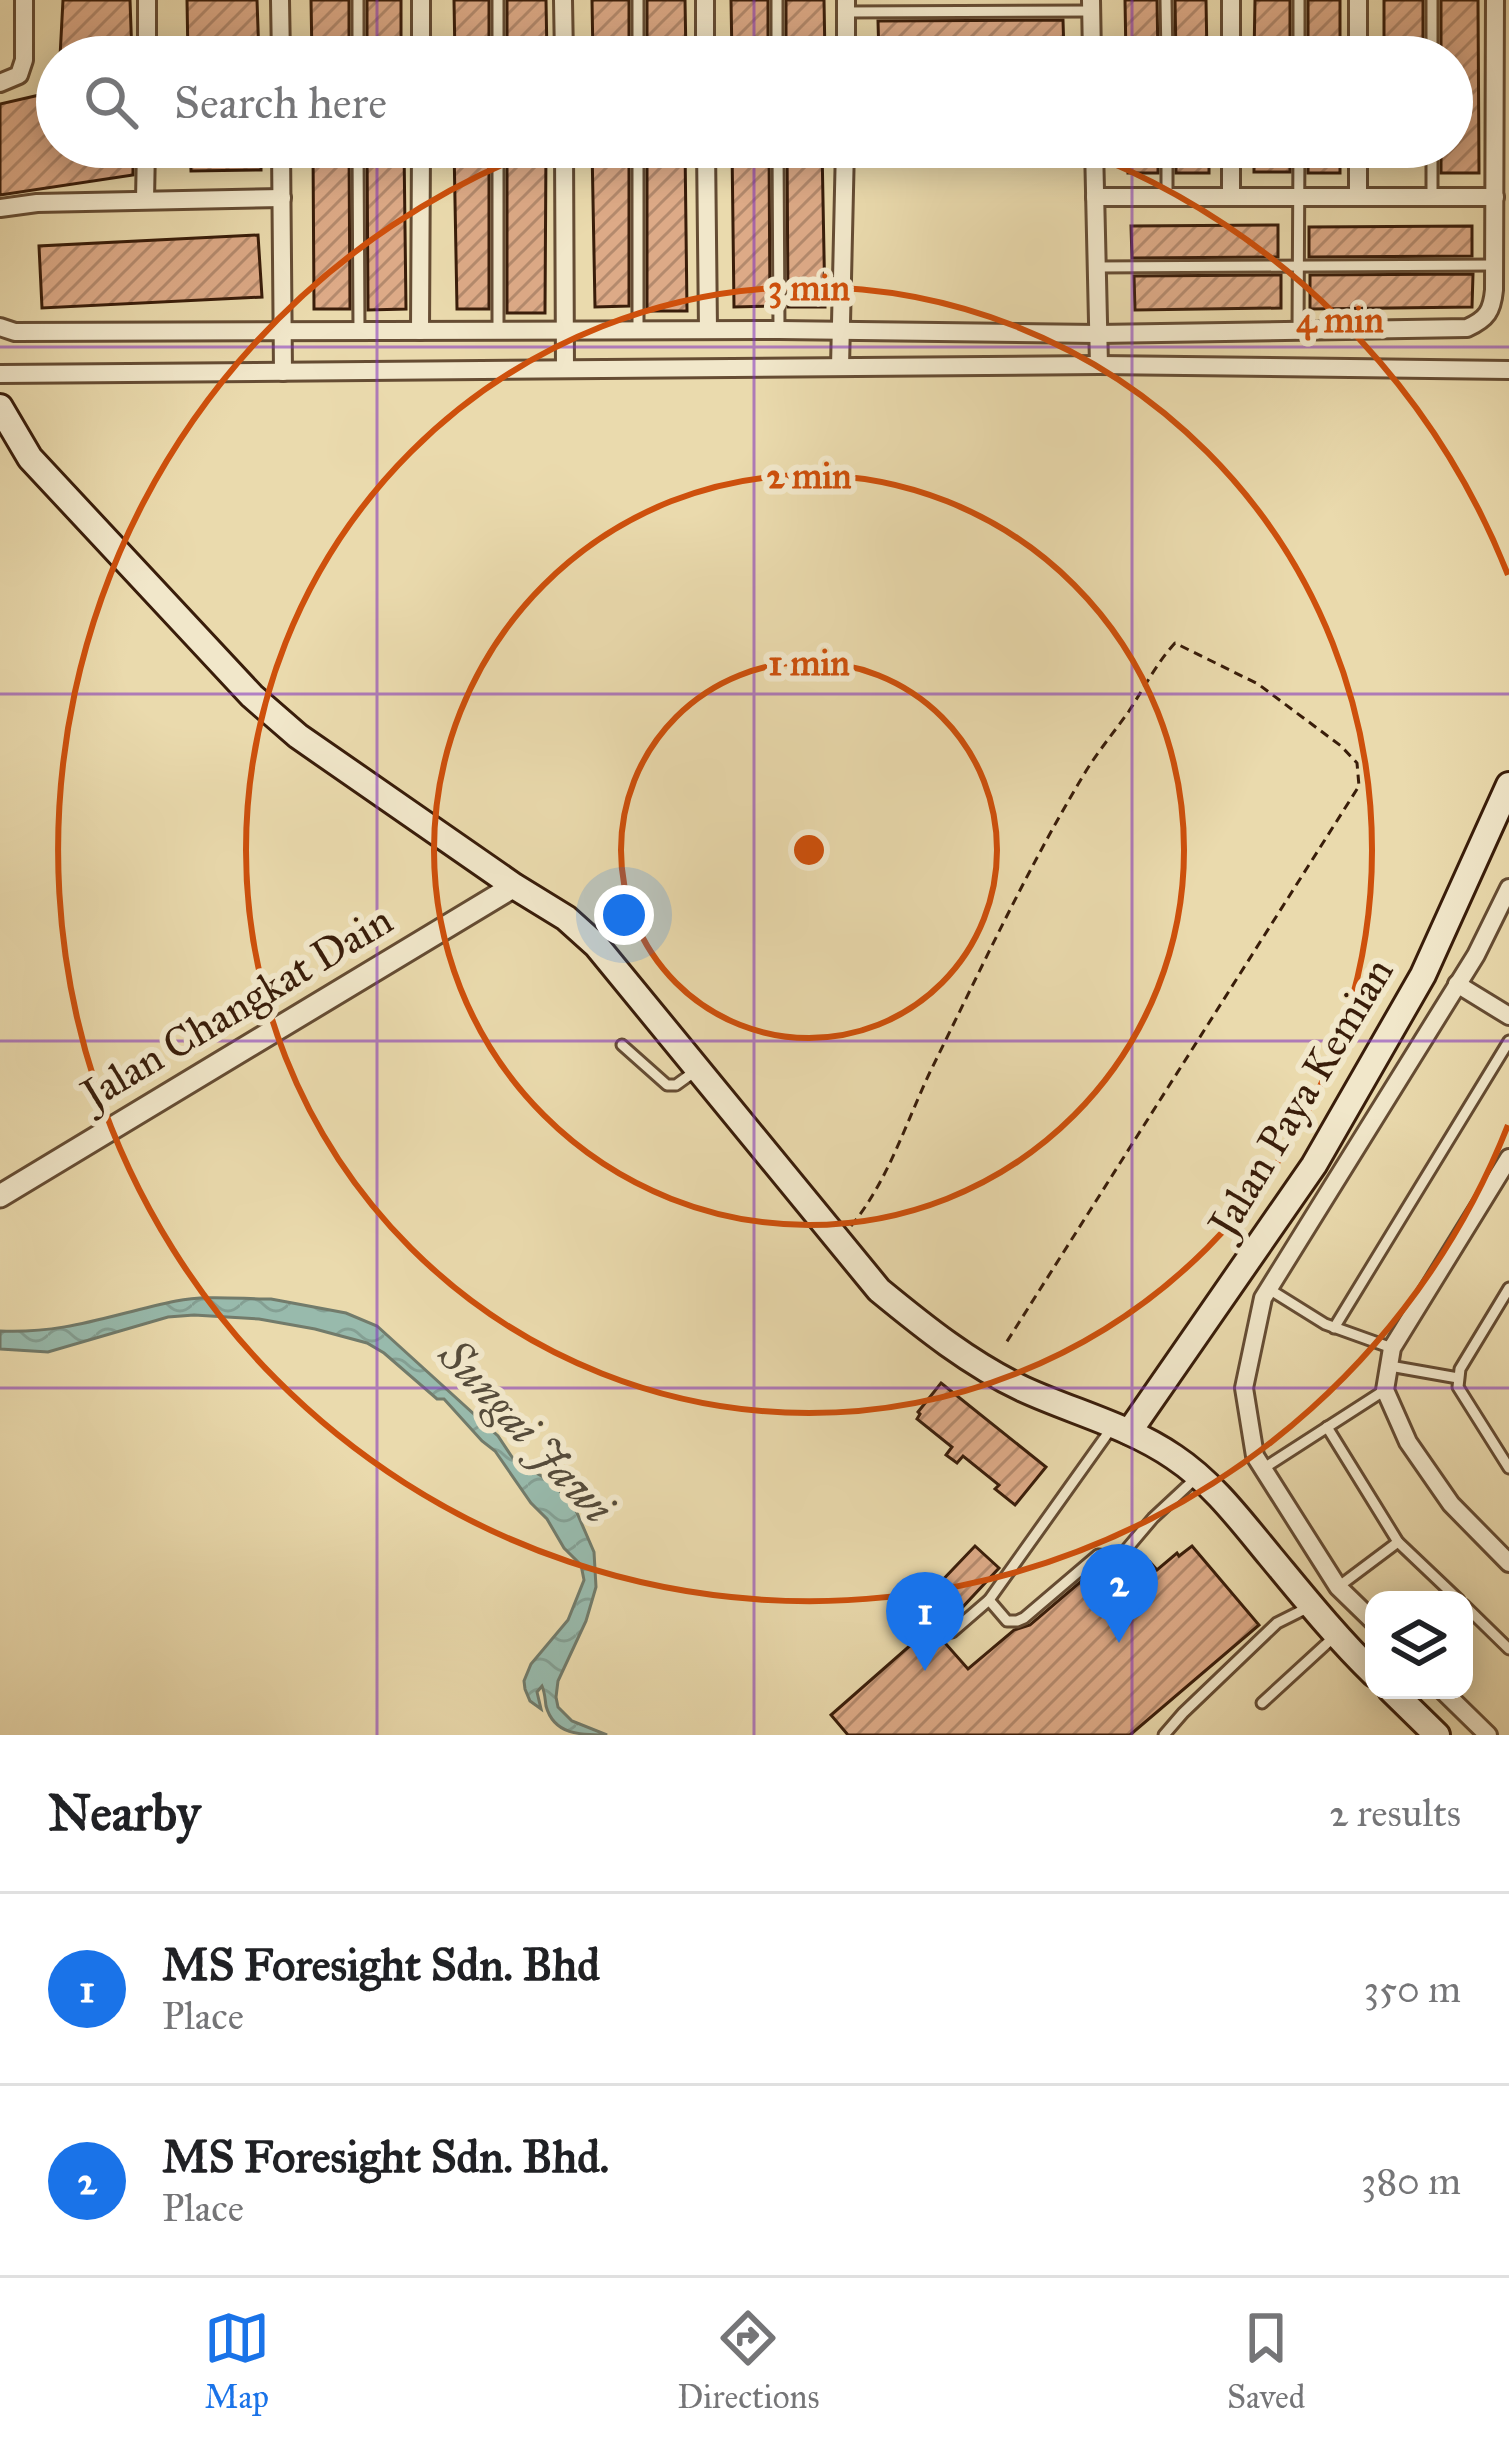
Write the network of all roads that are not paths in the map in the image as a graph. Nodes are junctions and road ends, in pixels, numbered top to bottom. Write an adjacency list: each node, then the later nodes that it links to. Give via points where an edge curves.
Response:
1 (24, 0): 34 (street, via 24,60 19,75)
2 (147, 0): 19 (street)
3 (280, 0): 20 (street)
4 (358, 0): 21 (lane)
5 (421, 0): 22 (street)
6 (498, 0): 23 (lane)
7 (563, 0): 24 (street)
8 (638, 0): 25 (lane)
9 (705, 0): 26 (street)
10 (777, 0): 27 (lane)
11 (1166, 0): 29 (lane)
12 (1231, 0): 30 (street)
13 (1299, 0): 31 (lane)
14 (1358, 0): 32 (street)
15 (1432, 0): 33 (lane)
16 (1495, 0): 57 (street)
17 (1091, 5): 18 (lane); 28 (street)
18 (846, 6)
19 (147, 36)
20 (281, 36)
21 (358, 36)
22 (421, 36)
23 (498, 36)
24 (564, 36)
25 (638, 36)
26 (705, 36)
27 (777, 36)
28 (1092, 36)
29 (1166, 36)
30 (1231, 36)
31 (1299, 36)
32 (1358, 36)
33 (1432, 36)
34 (0, 83)
35 (146, 168): 59 (street)
36 (281, 168): 58 (street)
37 (358, 168): 71 (lane)
38 (421, 168): 72 (street)
39 (498, 168): 65 (lane)
40 (564, 168): 73 (street)
41 (638, 168): 66 (lane)
42 (706, 168): 67 (street)
43 (778, 168): 68 (lane)
44 (845, 168): 69 (street)
45 (1094, 168): 51 (street)
46 (1167, 168): 52 (lane)
47 (1231, 168): 53 (street)
48 (1299, 168): 54 (lane)
49 (1358, 168): 55 (street)
50 (1432, 168): 56 (lane)
51 (1095, 196): 52 (street); 63 (street)
52 (1167, 196): 53 (street)
53 (1231, 196): 54 (street)
54 (1299, 196): 55 (street); 62 (lane)
55 (1358, 196): 56 (street)
56 (1432, 196): 57 (street)
57 (1495, 196): 61 (street)
58 (282, 198): 59 (street); 70 (street)
59 (145, 200): 60 (street)
60 (0, 208)
61 (1494, 265): 62 (lane); 74 (street, via 1492,310 1468,328)
62 (1298, 266): 63 (lane); 74 (lane)
63 (1096, 267): 75 (street)
64 (0, 327): 70 (street)
65 (498, 330): 72 (street); 73 (street)
66 (638, 330): 67 (street); 73 (street)
67 (708, 330): 68 (street)
68 (779, 330): 69 (street)
69 (842, 330): 75 (street); 77 (street)
70 (283, 331): 71 (street); 80 (street)
71 (359, 331): 72 (street)
72 (420, 331)
73 (565, 331): 78 (street)
74 (1298, 332): 75 (street)
75 (1098, 334): 76 (street)
76 (1099, 365): 77 (street); 79 (street)
77 (840, 367): 78 (street)
78 (565, 369): 80 (street)
79 (1509, 370)
80 (283, 372): 81 (street)
81 (0, 374)
82 (0, 407): 84 (main road, via 30,458 252,696)
83 (1508, 788): 99 (main road, Jalan Paya Kemian, via 1423,974 1314,1165)
84 (514, 886): 90 (main road, via 596,945); 92 (street, Jalan Changkat Dain)
85 (1509, 888): 86 (street)
86 (1457, 984): 87 (street); 94 (street)
87 (1509, 1016)
88 (1509, 1042): 95 (lane)
89 (622, 1045): 90 (lane, via 667,1085)
90 (698, 1070): 100 (main road, via 879,1290 973,1360)
91 (1509, 1158): 96 (street)
92 (0, 1196)
93 (1509, 1288): 97 (lane)
94 (1269, 1289): 95 (lane); 103 (street, via 1244,1388)
95 (1334, 1328): 96 (lane)
96 (1391, 1357): 97 (lane); 98 (street)
97 (1458, 1378): 104 (lane)
98 (1385, 1390): 101 (lane); 107 (street, via 1408,1442 1451,1504)
99 (1152, 1395): 100 (main road); 102 (main road, Jalan Paya Kemian)
100 (1088, 1417): 102 (main road)
101 (1327, 1427): 103 (lane); 106 (lane)
102 (1121, 1429): 105 (main road); 110 (lane)
103 (1263, 1468): 108 (street)
104 (1509, 1468)
105 (1197, 1477): 110 (lane, via 1120,1557 1098,1555 1024,1618 1007,1621); 111 (main road)
106 (1398, 1542): 108 (lane); 109 (lane)
107 (1509, 1563)
108 (1338, 1587): 112 (street)
109 (1449, 1591)
110 (989, 1600): 114 (lane)
111 (1311, 1606): 115 (main road); 121 (lane, via 1277,1623)
112 (1365, 1613)
113 (1473, 1614): 116 (lane)
114 (952, 1632)
115 (1335, 1636): 117 (main road); 120 (lane)
116 (1509, 1649)
117 (1365, 1665)
118 (1399, 1699): 122 (main road)
119 (1451, 1699): 123 (street)
120 (1262, 1703)
121 (1164, 1735)
122 (1437, 1735)
123 (1488, 1735)

